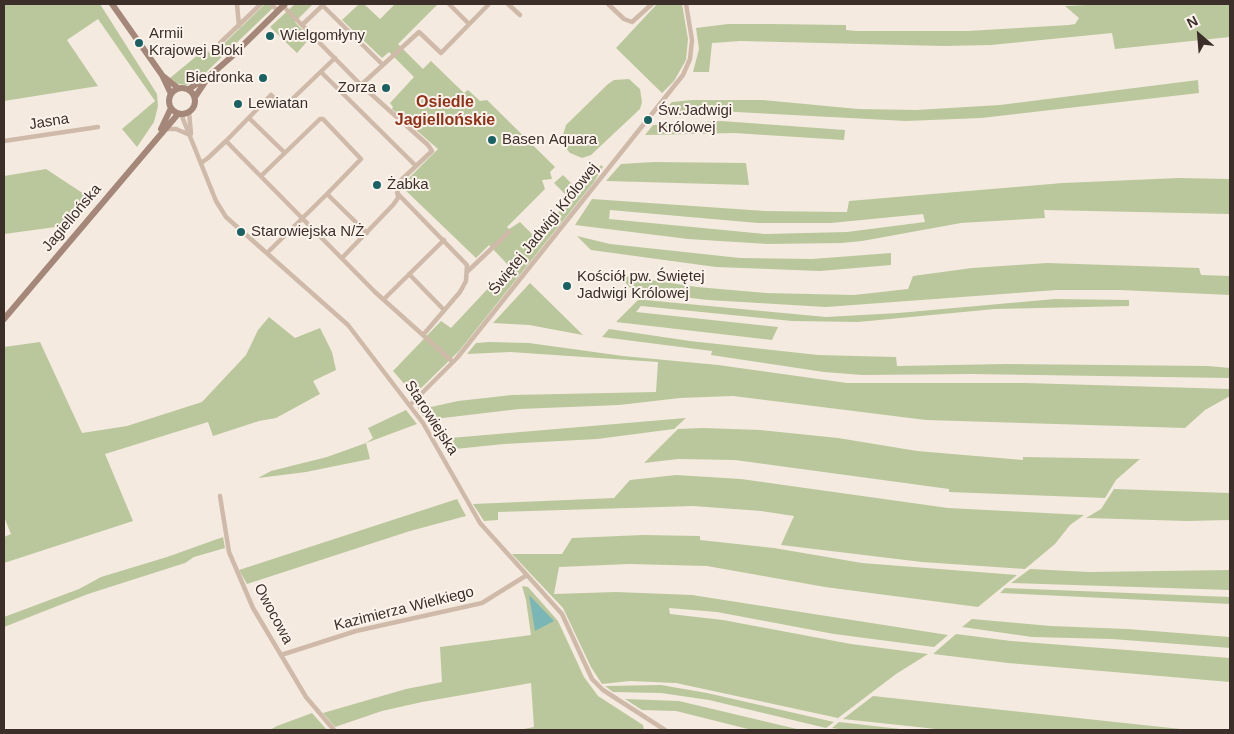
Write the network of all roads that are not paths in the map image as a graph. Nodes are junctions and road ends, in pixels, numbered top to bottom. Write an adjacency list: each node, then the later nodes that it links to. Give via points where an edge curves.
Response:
1 (112, 4): 21 (street)
2 (237, 4): 16 (street)
3 (261, 4): 16 (street)
4 (271, 4): 12 (street)
5 (449, 4): 14 (street)
6 (489, 4): 14 (street)
7 (508, 4): 13 (street)
8 (608, 4): 9 (street, via 632,22)
9 (652, 4)
10 (686, 4): 55 (street, Świętej Jadwigi Królowej, via 692,40 690,59 683,75)
11 (323, 5): 15 (street); 19 (street)
12 (282, 7): 15 (street); 17 (street)
13 (520, 16)
14 (469, 24): 19 (street, via 441,53 418,32)
15 (302, 25): 18 (street)
16 (239, 26): 17 (street, via 220,43)
17 (230, 58): 22 (street)
18 (335, 58): 20 (street); 23 (street)
19 (384, 65): 23 (street)
20 (321, 72): 31 (street, via 284,107 271,95); 39 (street)
21 (162, 75): 24 (street); 26 (street)
22 (209, 76): 25 (street); 27 (street)
23 (361, 85): 39 (street, via 431,148 432,151)
24 (178, 88): 25 (street); 26 (street)
25 (189, 89): 27 (street)
26 (170, 94): 28 (street)
27 (195, 97): 29 (street, via 195,106)
28 (171, 108): 30 (street); 33 (street, Jagiellońska)
29 (189, 112): 30 (street); 34 (street)
30 (179, 114): 33 (street, Jagiellońska); 34 (street, Starowiejska)
31 (249, 118): 35 (street); 37 (street)
32 (98, 127): 36 (street, Jasna)
33 (162, 132): 34 (street, via 176,129); 53 (street, Jagiellońska)
34 (191, 137): 38 (street, Starowiejska)
35 (226, 141): 38 (street); 40 (street)
36 (4, 142)
37 (285, 153): 40 (street); 42 (street, via 320,119 326,120 361,158)
38 (201, 163): 47 (street, Starowiejska, via 223,213)
39 (416, 166): 41 (street, via 397,184)
40 (261, 176): 43 (street)
41 (397, 193): 44 (street, via 398,198 393,205); 46 (street)
42 (327, 194): 43 (street); 44 (street)
43 (301, 219): 47 (street); 48 (street)
44 (366, 232): 48 (street)
45 (509, 232): 49 (street)
46 (444, 240): 49 (street, via 462,258); 50 (street)
47 (267, 253): 56 (street, Starowiejska, via 348,325)
48 (342, 258): 51 (street)
49 (468, 271): 52 (street, via 460,292)
50 (409, 274): 51 (street); 52 (street)
51 (384, 299): 54 (street)
52 (444, 310): 54 (street)
53 (4, 319)
54 (423, 335): 55 (street)
55 (453, 362): 56 (street, Świętej Jadwigi Królowej)
56 (410, 405): 58 (street, Starowiejska, via 480,523)
57 (220, 496): 59 (street, Owocowa, via 229,552 254,608)
58 (527, 576): 59 (street, Kazimierza Wielkiego, via 482,603 356,631); 61 (street, Starowiejska, via 562,614 587,670 598,685)
59 (281, 655): 60 (street, Owocowa, via 306,696)
60 (334, 730)
61 (666, 730)

